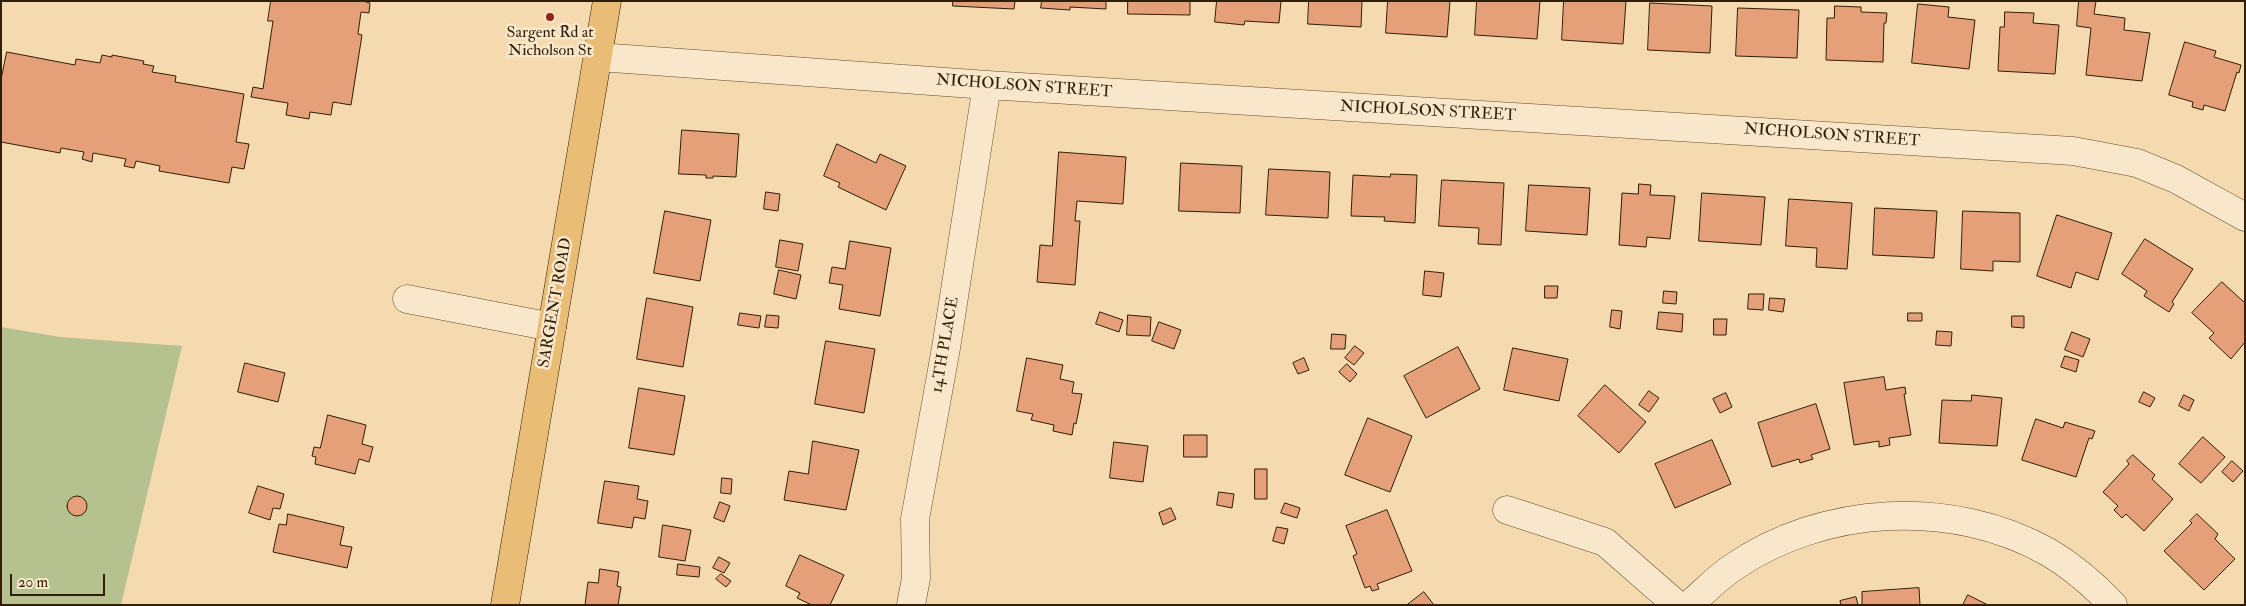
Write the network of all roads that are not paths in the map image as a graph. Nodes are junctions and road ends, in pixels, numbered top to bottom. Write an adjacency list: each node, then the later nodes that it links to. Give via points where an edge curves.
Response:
1 (608, 1): 2 (main road, SARGENT ROAD)
2 (598, 57): 3 (street, NICHOLSON STREET); 6 (main road, SARGENT ROAD)
3 (987, 86): 4 (street, NICHOLSON STREET, via 2073,151 2137,163 2183,183); 9 (street, 14TH PLACE, via 946,348 915,519 916,578)
4 (2245, 217)
5 (407, 298): 6 (street)
6 (552, 327): 8 (main road, SARGENT ROAD)
7 (1507, 510): 10 (street, via 1605,542)
8 (505, 605)
9 (911, 605)
10 (1676, 605)
11 (1689, 605): 12 (street, via 1732,568 1778,543 1828,525 1878,515 1925,515 1994,529 2049,552 2094,585)
12 (2113, 605)

